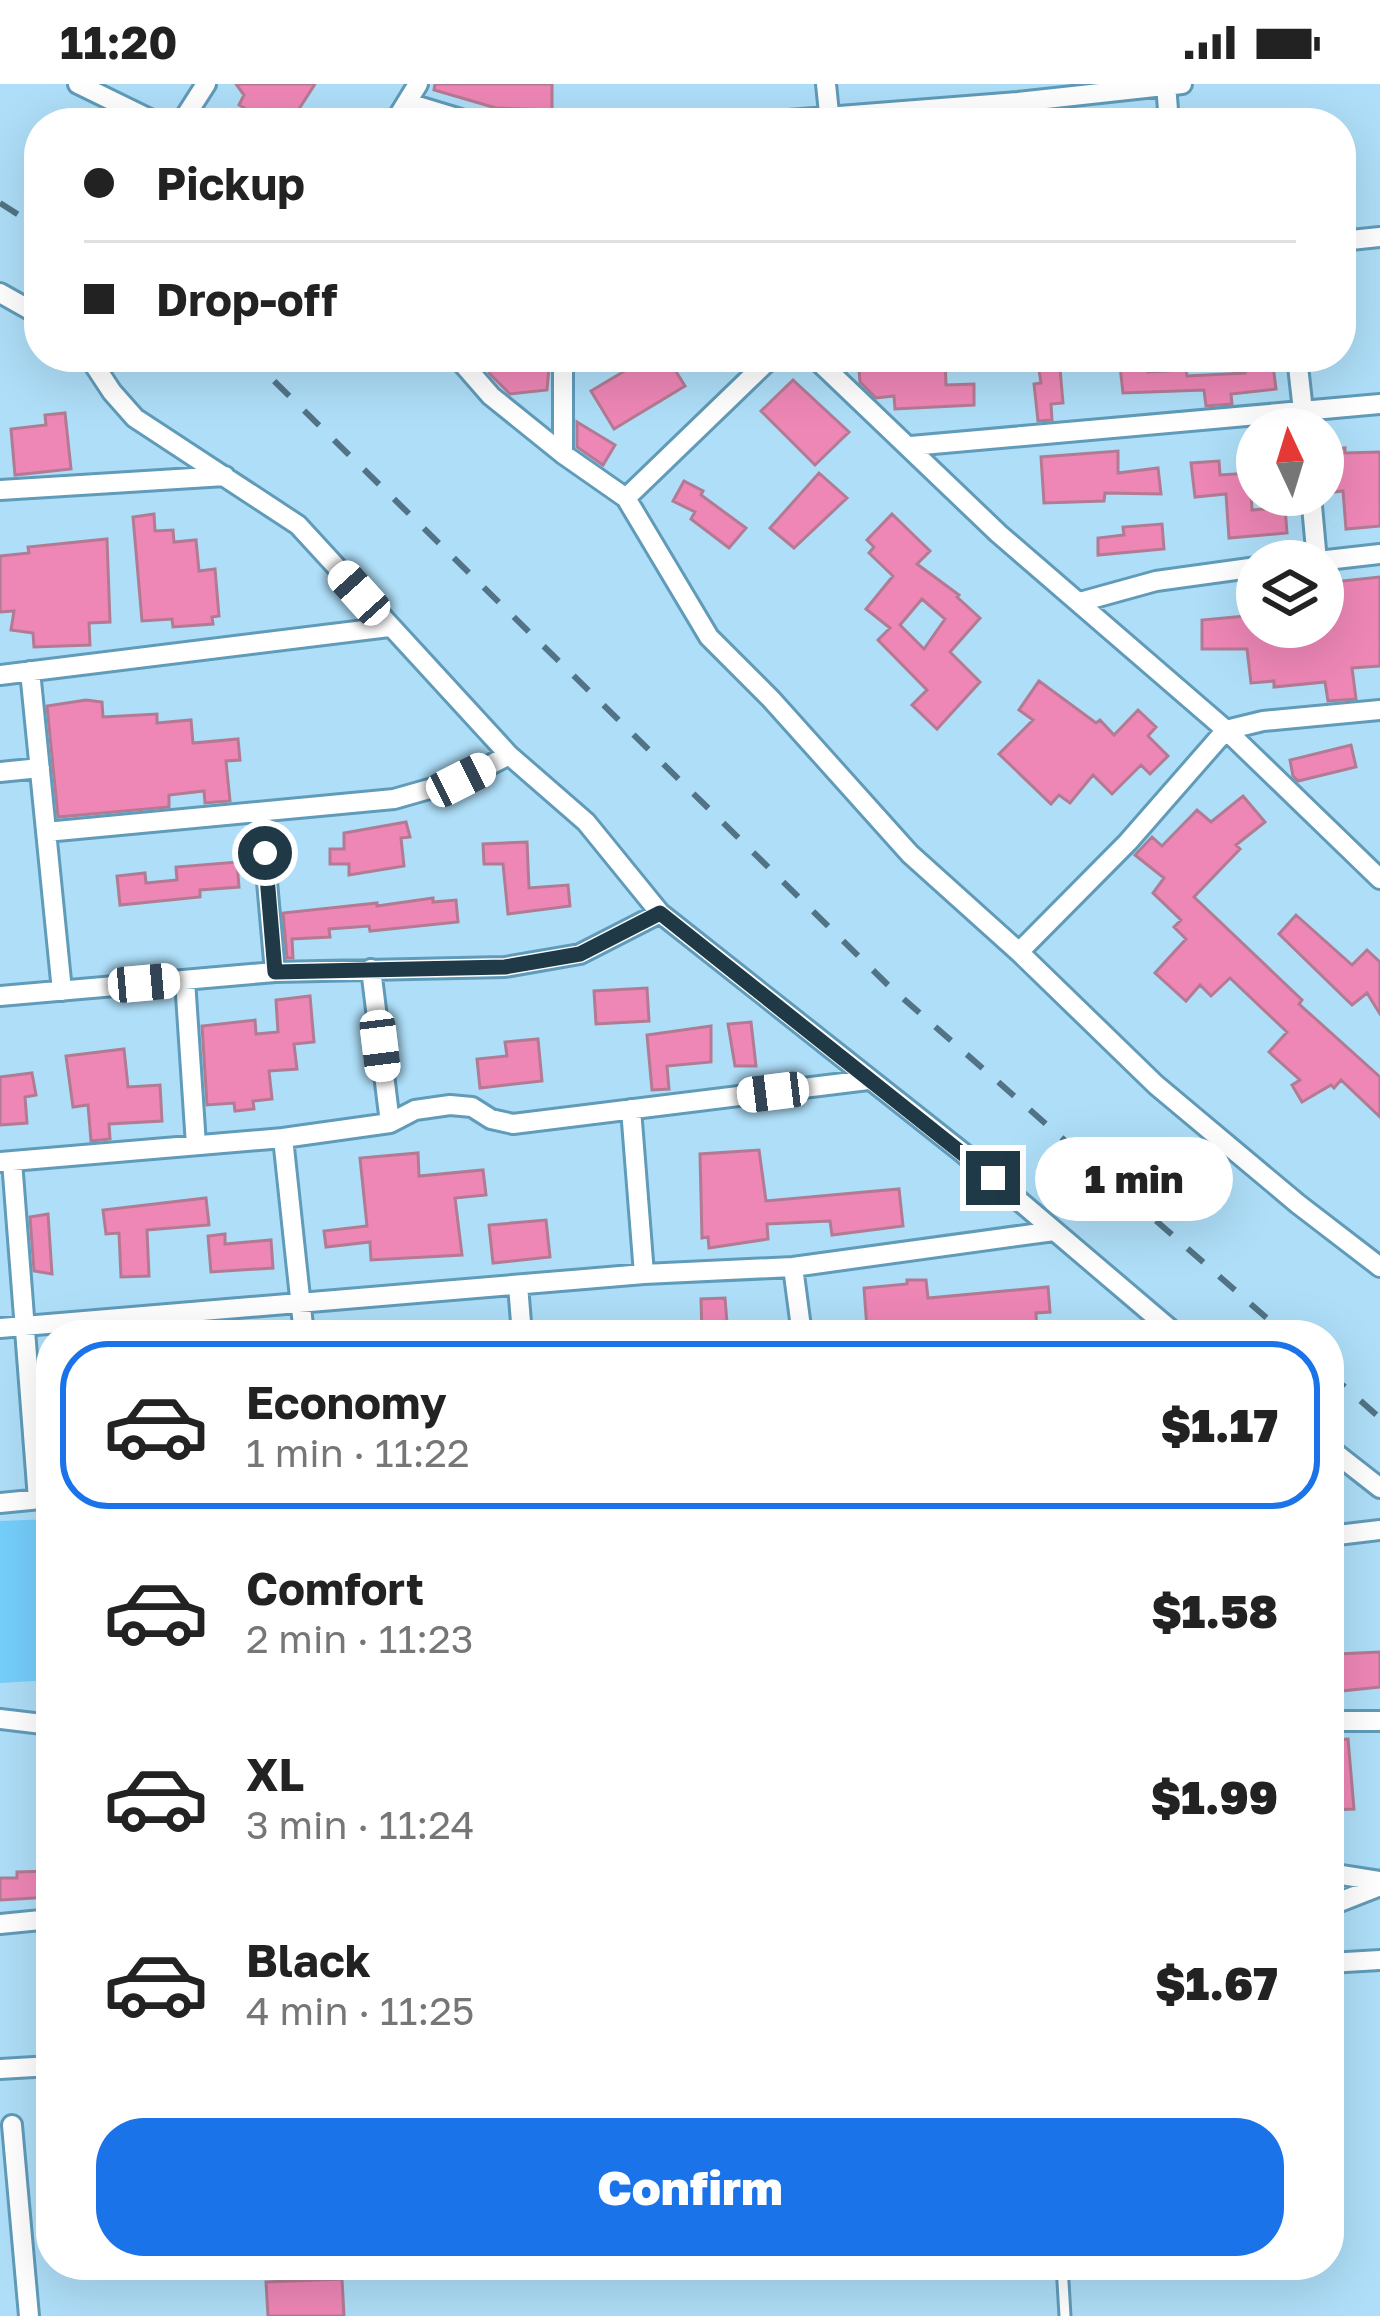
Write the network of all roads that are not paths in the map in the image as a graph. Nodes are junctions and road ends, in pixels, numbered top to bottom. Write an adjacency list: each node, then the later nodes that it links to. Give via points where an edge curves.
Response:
1 (78, 84): 6 (street)
2 (418, 84): 5 (street)
3 (1182, 84): 4 (street)
4 (1166, 85): 9 (street)
5 (408, 104): 7 (street); 8 (street)
6 (127, 108)
7 (405, 108)
8 (422, 108)
9 (952, 108)
10 (99, 372): 22 (street, via 135,418)
11 (470, 372): 21 (street)
12 (563, 372): 21 (street)
13 (756, 372): 24 (street)
14 (830, 372): 20 (street)
15 (1299, 372): 17 (street)
16 (1380, 404): 18 (street)
17 (1303, 408)
18 (1344, 412)
19 (1236, 424): 20 (street)
20 (910, 446): 28 (street)
21 (563, 454): 24 (street)
22 (225, 476): 23 (street); 29 (street, via 298,526)
23 (0, 490)
24 (626, 498): 41 (street, via 709,637 910,854)
25 (1380, 554): 26 (street)
26 (1344, 558)
27 (1236, 570): 28 (street)
28 (1080, 602): 33 (street)
29 (389, 627): 30 (street); 34 (street)
30 (30, 671): 31 (street); 35 (street)
31 (0, 675)
32 (1380, 710): 33 (street)
33 (1226, 730): 39 (street); 41 (street)
34 (509, 755): 37 (street, via 461,780 394,799); 40 (street, via 586,822)
35 (40, 768): 36 (street); 38 (street)
36 (0, 772)
37 (261, 814): 38 (street); 43 (street)
38 (46, 832): 45 (street)
39 (1380, 879)
40 (660, 913): 42 (street, via 580,954 505,967); 47 (street)
41 (1019, 952): 55 (street, via 1156,1085)
42 (370, 969): 43 (street); 49 (street)
43 (275, 972): 44 (street)
44 (185, 980): 45 (street); 51 (street)
45 (62, 991): 46 (street)
46 (0, 996)
47 (868, 1080): 48 (street); 53 (street)
48 (631, 1109): 49 (street, via 513,1124 450,1106); 56 (street)
49 (390, 1123): 50 (street)
50 (284, 1138): 51 (street); 58 (street)
51 (196, 1145): 52 (street)
52 (6, 1161): 65 (street)
53 (1054, 1231): 54 (street); 63 (street)
54 (794, 1267): 56 (street); 62 (street)
55 (1380, 1267)
56 (644, 1274): 57 (street)
57 (518, 1285): 58 (street); 61 (street)
58 (302, 1304): 59 (street); 60 (street)
59 (108, 1320)
60 (303, 1320)
61 (521, 1320)
62 (800, 1320)
63 (1159, 1320)
64 (36, 1326): 65 (street)
65 (23, 1327): 66 (street); 67 (street)
66 (0, 1328)
67 (36, 1433)
68 (1344, 1460): 69 (street)
69 (1380, 1488)
70 (36, 1500): 71 (street)
71 (0, 1503)
72 (1380, 1530): 73 (street)
73 (1344, 1534)
74 (0, 1719): 77 (street)
75 (1380, 1720): 76 (street)
76 (1344, 1721)
77 (36, 1723)
78 (1344, 1876): 79 (street)
79 (1380, 1884): 80 (street)
80 (1344, 1900)
81 (36, 1920): 82 (street)
82 (0, 1924)
83 (1380, 1960): 84 (street)
84 (1344, 1962)
85 (36, 2067): 86 (street)
86 (0, 2069)
87 (12, 2125): 89 (street)
88 (1063, 2280): 90 (lane)
89 (29, 2316)
90 (1065, 2316)

